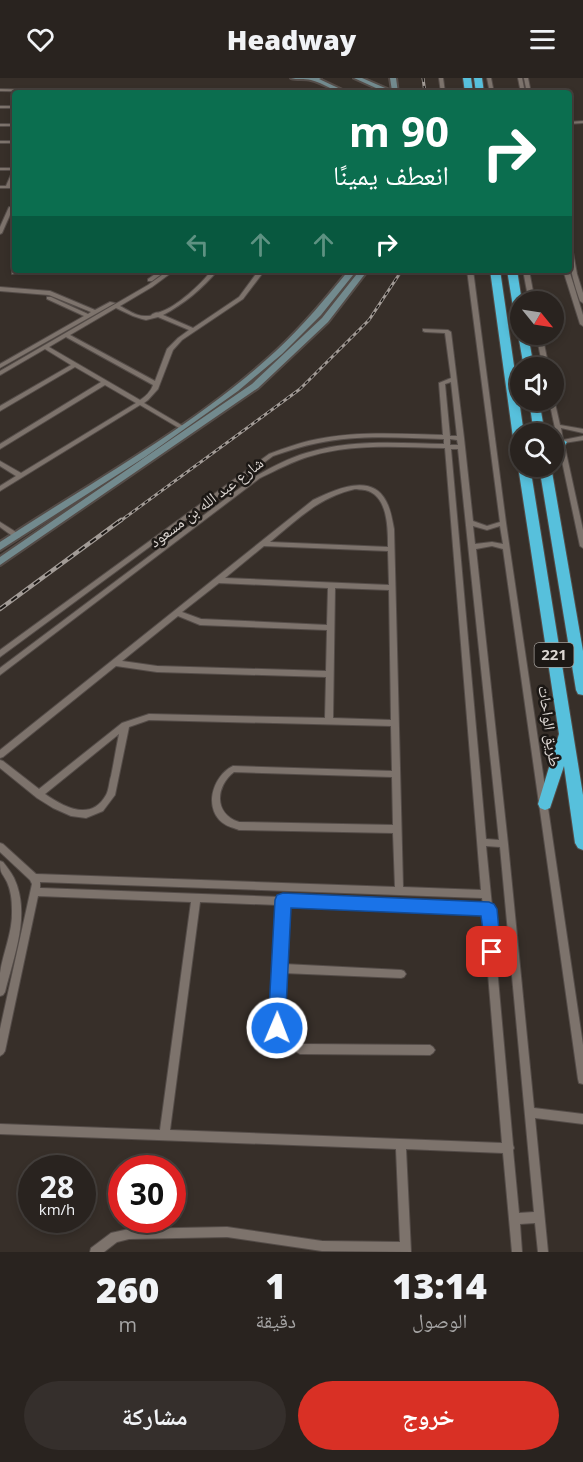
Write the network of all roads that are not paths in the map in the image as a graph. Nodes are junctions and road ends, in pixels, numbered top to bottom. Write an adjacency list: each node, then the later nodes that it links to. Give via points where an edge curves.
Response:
1 (294, 78): 2 (street)
2 (311, 78): 3 (street); 5 (street)
3 (323, 78)
4 (357, 78): 6 (street)
5 (339, 90)
6 (386, 90)
7 (12, 177): 9 (street)
8 (0, 187): 9 (street)
9 (8, 187): 10 (street)
10 (12, 187)
11 (12, 210): 12 (street)
12 (1, 230)
13 (159, 273): 30 (street)
14 (167, 273): 29 (street)
15 (212, 273): 31 (street, via 188,296)
16 (260, 273): 34 (street, via 241,298)
17 (350, 273): 45 (street, via 293,338)
18 (362, 273): 46 (street, via 325,320 255,386)
19 (470, 273): 64 (street, طريق الواحات / 221)
20 (495, 273): 48 (highway)
21 (512, 273): 26 (highway)
22 (527, 273): 27 (street)
23 (569, 273): 28 (street)
24 (569, 273): 33 (street)
25 (0, 291): 30 (street, via 50,293); 32 (street, via 56,300)
26 (515, 291)
27 (530, 291)
28 (583, 301)
29 (116, 306): 31 (street, via 143,318); 36 (street)
30 (95, 312): 32 (street)
31 (157, 314): 34 (street)
32 (88, 316): 39 (street)
33 (583, 324)
34 (193, 330): 43 (street, via 170,349)
35 (425, 330): 41 (street, via 448,332)
36 (66, 335): 37 (street); 43 (street)
37 (45, 347): 38 (street); 40 (street)
38 (75, 365): 42 (street); 47 (street)
39 (0, 366)
40 (0, 373)
41 (454, 379): 54 (street, via 442,383); 55 (street)
42 (105, 382): 44 (street); 56 (street)
43 (157, 385): 44 (street)
44 (140, 403): 50 (street); 59 (street)
45 (215, 403): 46 (street); 50 (street)
46 (224, 408): 74 (street)
47 (0, 409)
48 (517, 423)
49 (564, 427): 51 (street)
50 (181, 428): 66 (street)
51 (583, 431)
52 (583, 438): 53 (street)
53 (564, 441)
54 (448, 442): 55 (street, شارع عبد الله بن مسعود); 78 (street, شارع عبد الله بن مسعود, via 342,436 277,453 256,464); 80 (street, شارع عبد الله بن مسعود, via 349,445 291,459 258,477); 97 (street)
55 (462, 443): 63 (street)
56 (0, 447)
57 (564, 456): 69 (street)
58 (0, 463): 59 (street)
59 (21, 476): 62 (street)
60 (526, 477): 90 (highway, طريق الواحات / 221)
61 (548, 477): 86 (highway, 221)
62 (0, 489)
63 (469, 522): 64 (street, via 487,528); 71 (street)
64 (503, 523): 72 (street, طريق الواحات / 221)
65 (0, 524): 66 (street)
66 (17, 536): 67 (street)
67 (4, 539): 70 (street)
68 (264, 544): 73 (street); 73 (street, via 315,502 357,487 376,492 387,506); 75 (street)
69 (583, 546)
70 (0, 547)
71 (472, 547): 72 (street, via 492,543); 99 (street)
72 (507, 547): 95 (street, طريق الواحات / 221)
73 (392, 549): 77 (street)
74 (0, 562)
75 (218, 580): 76 (street); 79 (street)
76 (332, 585): 77 (street); 81 (street)
77 (392, 588): 88 (street)
78 (58, 610): 80 (street); 82 (street, شارع عبد الله بن مسعود)
79 (177, 613): 81 (street, via 200,622); 83 (street)
80 (71, 619): 84 (street, شارع عبد الله بن مسعود)
81 (331, 628): 85 (street)
82 (0, 654)
83 (115, 663): 85 (street, via 157,669); 91 (street)
84 (0, 672)
85 (330, 674): 87 (street)
86 (583, 690)
87 (329, 721): 88 (street); 89 (street, via 161,716)
88 (395, 723): 93 (street)
89 (125, 725): 94 (street); 94 (street, via 106,804 97,811 74,815)
90 (566, 731): 95 (highway); 98 (highway, طريق الواحات / 221)
91 (0, 755)
92 (0, 763): 94 (street)
93 (396, 774): 96 (street); 96 (street, via 233,770 220,781 217,810 228,824 239,826)
94 (40, 793)
95 (545, 804): 115 (street, طريق الواحات / 221)
96 (398, 829): 103 (street)
97 (483, 842): 99 (street); 105 (street)
98 (583, 843)
99 (504, 844): 116 (street)
100 (0, 847): 102 (street)
101 (0, 865): 111 (street, via 14,886 18,904)
102 (34, 878): 103 (street); 104 (street)
103 (399, 890): 105 (street)
104 (36, 892): 106 (street); 112 (street)
105 (487, 894): 108 (street)
106 (196, 898): 107 (street); 119 (street)
107 (283, 900): 108 (street); 109 (street)
108 (489, 909): 121 (street)
109 (279, 968): 110 (street); 113 (street, via 277,1028 293,1047)
110 (401, 974)
111 (0, 992): 112 (street)
112 (14, 992): 114 (street)
113 (430, 1050)
114 (0, 1051)
115 (583, 1079)
116 (529, 1112): 117 (street); 122 (street)
117 (583, 1119)
118 (0, 1129): 119 (street)
119 (164, 1135): 120 (street)
120 (401, 1144): 121 (street); 124 (street)
121 (509, 1148): 123 (street)
122 (539, 1217): 123 (street); 127 (street)
123 (514, 1220): 126 (street)
124 (406, 1250): 125 (street, via 322,1246 226,1232 129,1234 115,1237)
125 (95, 1252)
126 (517, 1252)
127 (543, 1252)

